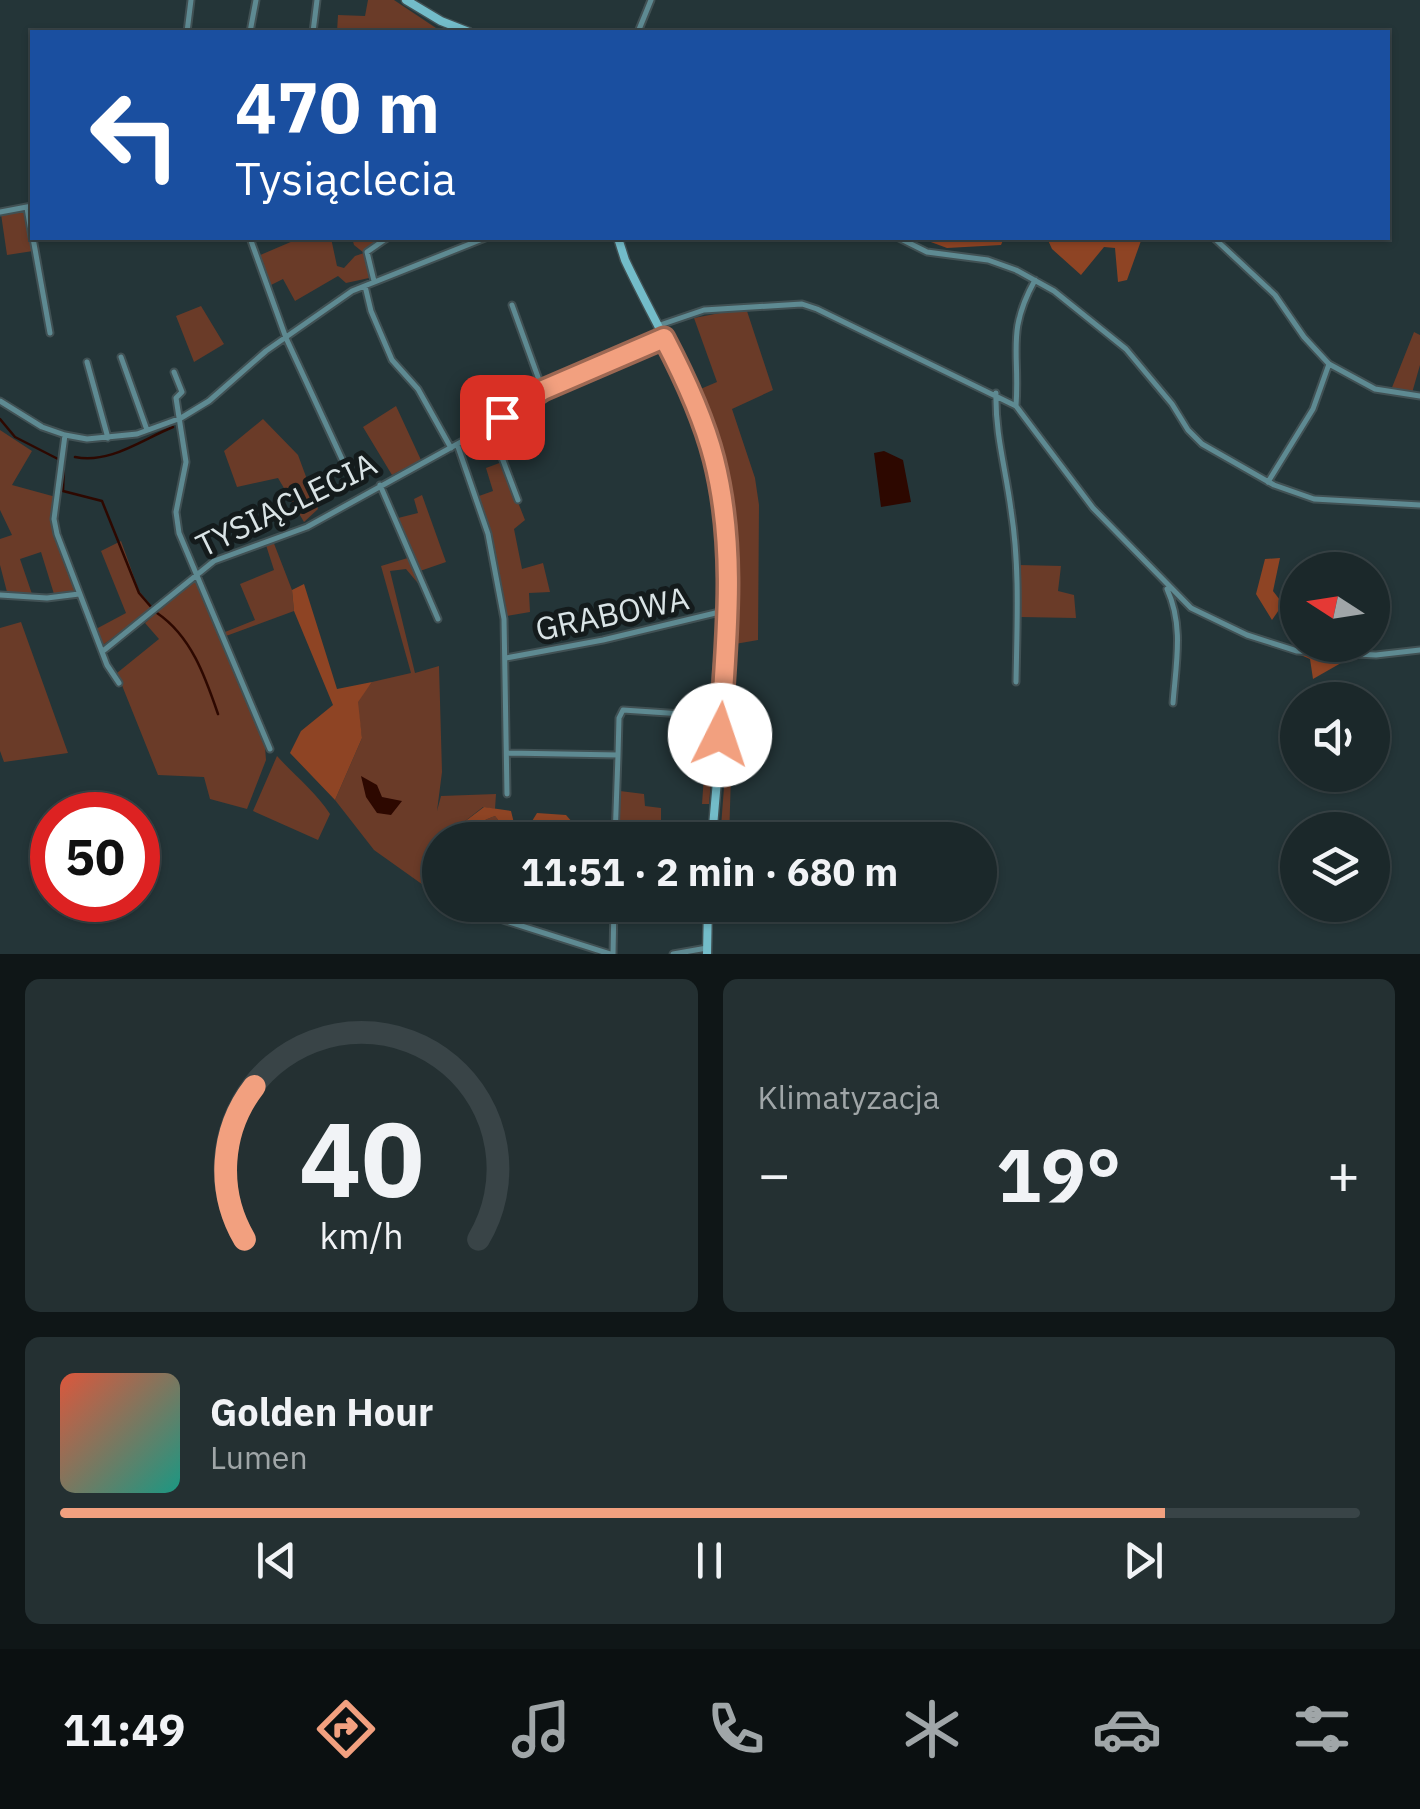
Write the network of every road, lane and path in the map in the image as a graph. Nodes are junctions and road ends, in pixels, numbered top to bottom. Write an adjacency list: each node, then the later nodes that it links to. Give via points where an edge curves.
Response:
1 (190, 0): 7 (street)
2 (256, 0): 8 (street)
3 (317, 0): 9 (street)
4 (406, 0): 6 (main road)
5 (651, 0): 10 (street)
6 (448, 29)
7 (187, 30)
8 (250, 30)
9 (313, 30)
10 (639, 30)
11 (30, 207): 12 (street)
12 (0, 212)
13 (33, 240): 25 (street)
14 (251, 240): 26 (street)
15 (384, 240): 21 (street, via 366,252)
16 (480, 240): 21 (street)
17 (619, 240): 24 (main road)
18 (903, 240): 20 (street, via 928,252 988,260)
19 (1216, 240): 30 (street, via 1275,296)
20 (1036, 280): 36 (street, via 1020,307 1015,334); 44 (street, via 1126,350 1202,444)
21 (374, 281): 22 (street)
22 (365, 286): 26 (street); 42 (street, GRABOWA, via 392,360)
23 (512, 305): 32 (street)
24 (657, 326): 27 (main road); 33 (street, via 704,310 802,304)
25 (50, 333)
26 (286, 338): 37 (street); 43 (street)
27 (664, 338): 32 (street, TYSIĄCLECIA); 52 (main road, via 714,458 726,532)
28 (121, 357): 39 (street)
29 (87, 362): 41 (street)
30 (1329, 364): 34 (street, via 1376,388); 44 (street, via 1312,408)
31 (174, 372): 37 (street)
32 (543, 390): 38 (street, TYSIĄCLECIA)
33 (996, 394): 36 (street); 58 (street, via 1018,592)
34 (1420, 396)
35 (0, 401): 40 (street)
36 (1016, 406): 49 (street, via 1074,486)
37 (181, 418): 39 (street); 48 (street, via 186,462 176,512)
38 (490, 426): 42 (street, TYSIĄCLECIA); 46 (street)
39 (147, 430): 41 (street)
40 (65, 435): 41 (street); 50 (street, via 54,520)
41 (108, 438)
42 (454, 446): 45 (street, TYSIĄCLECIA); 56 (street, GRABOWA, via 488,534)
43 (342, 459)
44 (1268, 482): 47 (street, via 1314,499)
45 (380, 485): 48 (street, TYSIĄCLECIA, via 307,527 246,546); 53 (street)
46 (518, 500)
47 (1420, 504)
48 (196, 572): 55 (street, TYSIĄCLECIA); 61 (street)
49 (1164, 583): 54 (street, via 1207,617 1296,651); 60 (street, via 1179,626)
50 (79, 594): 51 (street); 55 (street)
51 (0, 595)
52 (728, 610): 56 (street, GRABOWA); 57 (main road)
53 (438, 619)
54 (1420, 650)
55 (103, 652): 59 (street)
56 (506, 658): 62 (street, GRABOWA)
57 (725, 664): 63 (street, via 717,664 712,716 624,710); 66 (main road)
58 (1016, 682)
59 (118, 683)
60 (1173, 703)
61 (270, 749)
62 (507, 753): 63 (street); 64 (street, GRABOWA)
63 (618, 755): 65 (street)
64 (507, 794)
65 (616, 822)
66 (713, 822)
67 (507, 922): 71 (street)
68 (613, 922): 71 (street)
69 (708, 922): 70 (main road)
70 (707, 951): 72 (street)
71 (611, 954)
72 (673, 954)

